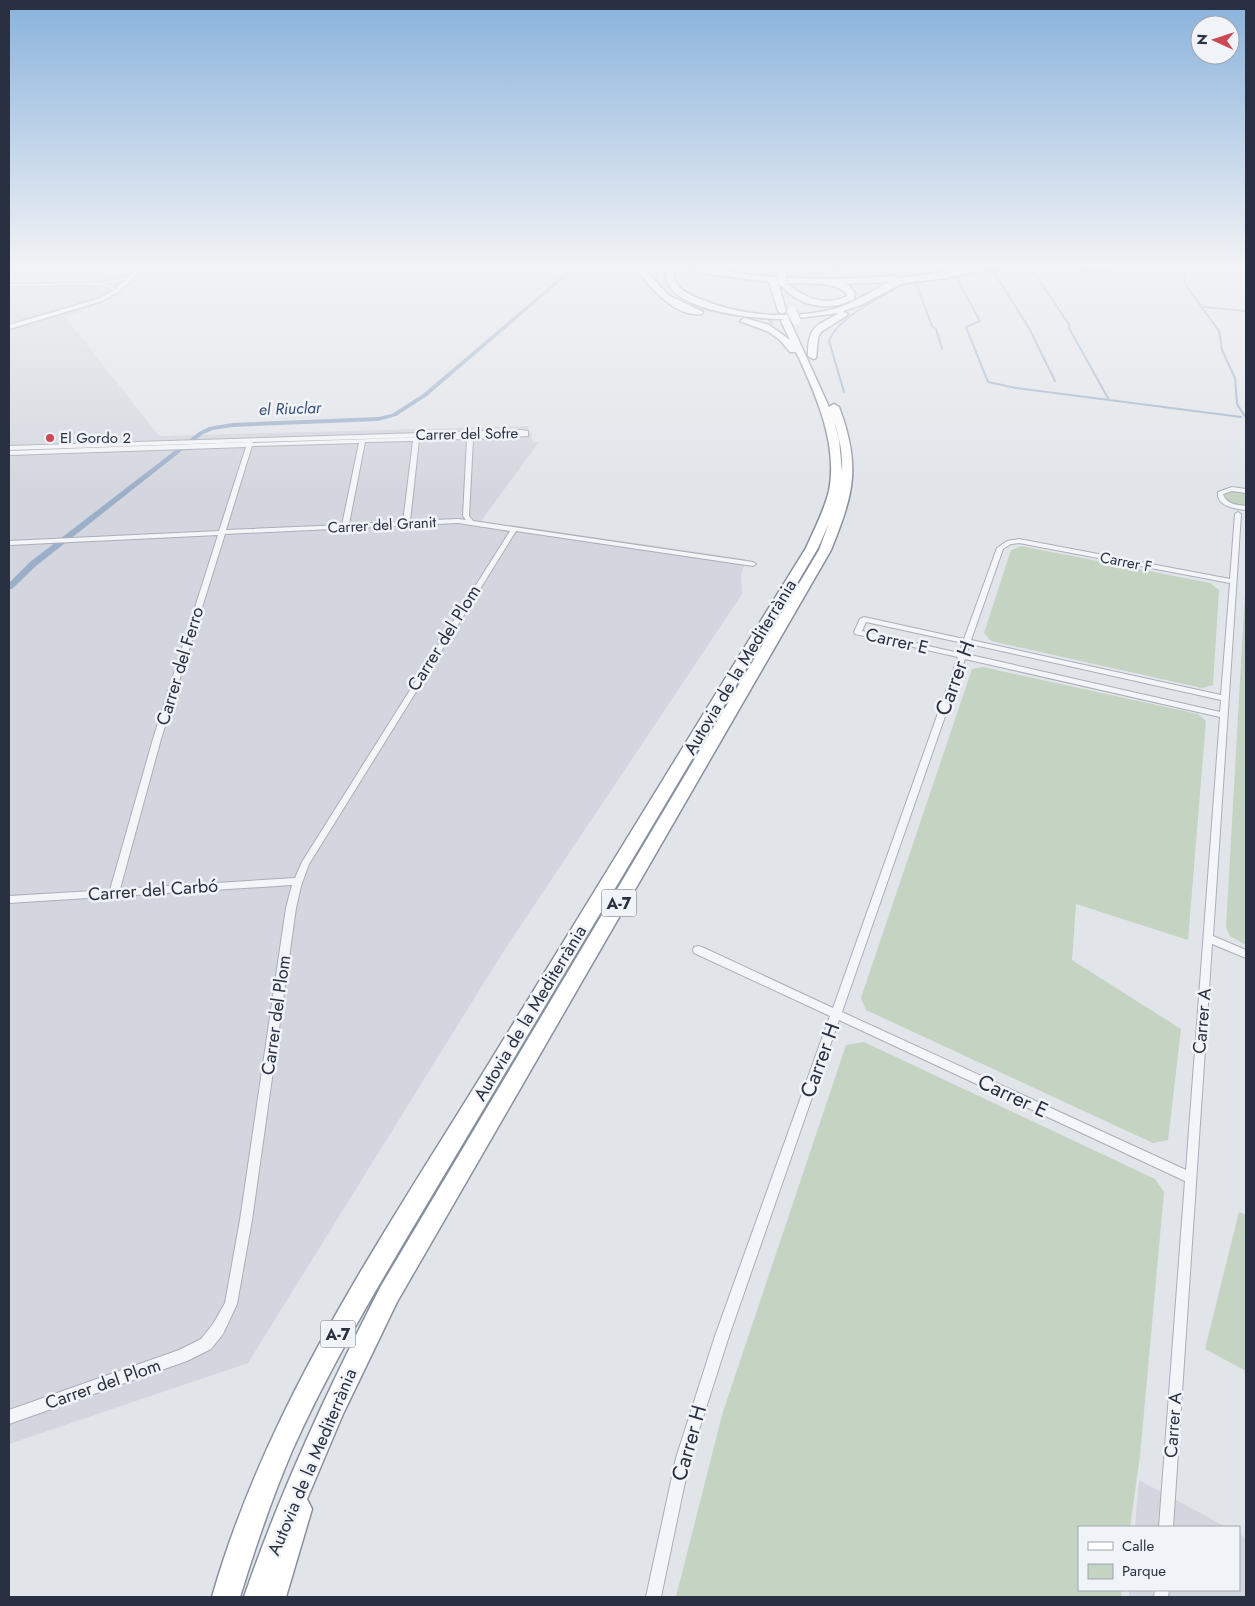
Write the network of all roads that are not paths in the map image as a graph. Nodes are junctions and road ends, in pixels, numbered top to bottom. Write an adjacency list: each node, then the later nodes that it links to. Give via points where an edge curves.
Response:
1 (788, 343): 4 (highway, via 796,353)
2 (801, 343): 4 (highway, Autovia de la Mediterrània / A-7)
3 (812, 343): 4 (highway)
4 (808, 358): 40 (highway, Autovia de la Mediterrània / A-7, via 840,420 848,452 843,508 825,550 389,1294); 42 (highway, Autovia de la Mediterrània / A-7, via 827,416 835,453 836,479 830,507 812,548 362,1291 306,1392 264,1488)
5 (470, 438): 6 (street, Carrer del Sofre); 8 (street, Carrer del Sofre, via 526,435 526,432); 16 (street, via 466,516)
6 (416, 440): 7 (street, Carrer del Sofre); 17 (street)
7 (362, 441): 8 (street, Carrer del Sofre); 18 (street)
8 (250, 443): 9 (street, Carrer del Sofre); 10 (street, Carrer del Sofre); 20 (street, Carrer del Ferro)
9 (192, 447): 11 (street, Carrer del Sofre)
10 (9, 448)
11 (172, 448): 12 (street, Carrer del Sofre)
12 (9, 453)
13 (1246, 491): 14 (street, via 1222,491 1220,499)
14 (1230, 505): 15 (street); 15 (street)
15 (1243, 510): 26 (street, Carrer A)
16 (470, 522): 17 (street, Carrer del Granit); 19 (street, Carrer del Granit)
17 (406, 524): 18 (street, Carrer del Granit)
18 (345, 526): 20 (street, Carrer del Granit)
19 (514, 528): 25 (street, Carrer del Granit); 31 (street, Carrer del Plom, via 305,864)
20 (221, 532): 21 (street, Carrer del Granit); 32 (street, Carrer del Ferro, via 157,739)
21 (77, 539): 22 (street, Carrer del Granit)
22 (52, 540): 24 (street, Carrer del Granit)
23 (1019, 542): 26 (street, Carrer F); 27 (street, Carrer H, via 1009,542 1000,548)
24 (9, 543)
25 (753, 564)
26 (1233, 582): 29 (street, Carrer A)
27 (968, 642): 28 (street, Carrer H); 28 (street, Carrer E, via 864,619 858,632); 29 (street, Carrer E)
28 (962, 656): 30 (street, Carrer E); 37 (street, Carrer H)
29 (1225, 698): 30 (street, Carrer A)
30 (1224, 715): 34 (street, Carrer A)
31 (298, 882): 32 (street, Carrer del Carbó); 39 (street, Carrer del Plom, via 291,908 231,1304 218,1329 206,1344 182,1356)
32 (114, 893): 33 (street, Carrer del Carbó)
33 (9, 900)
34 (1209, 940): 36 (street); 38 (street, Carrer A)
35 (698, 950): 37 (street, Carrer E)
36 (1246, 954)
37 (836, 1014): 38 (street, Carrer E); 46 (street, Carrer H, via 722,1336 683,1458)
38 (1190, 1178): 41 (street, Carrer A)
39 (9, 1417)
40 (303, 1475): 44 (highway, Autovia de la Mediterrània / A-7); 45 (highway, via 298,1516)
41 (1166, 1526)
42 (229, 1585): 43 (highway, Autovia de la Mediterrània)
43 (216, 1597)
44 (258, 1597)
45 (272, 1597)
46 (653, 1597)

